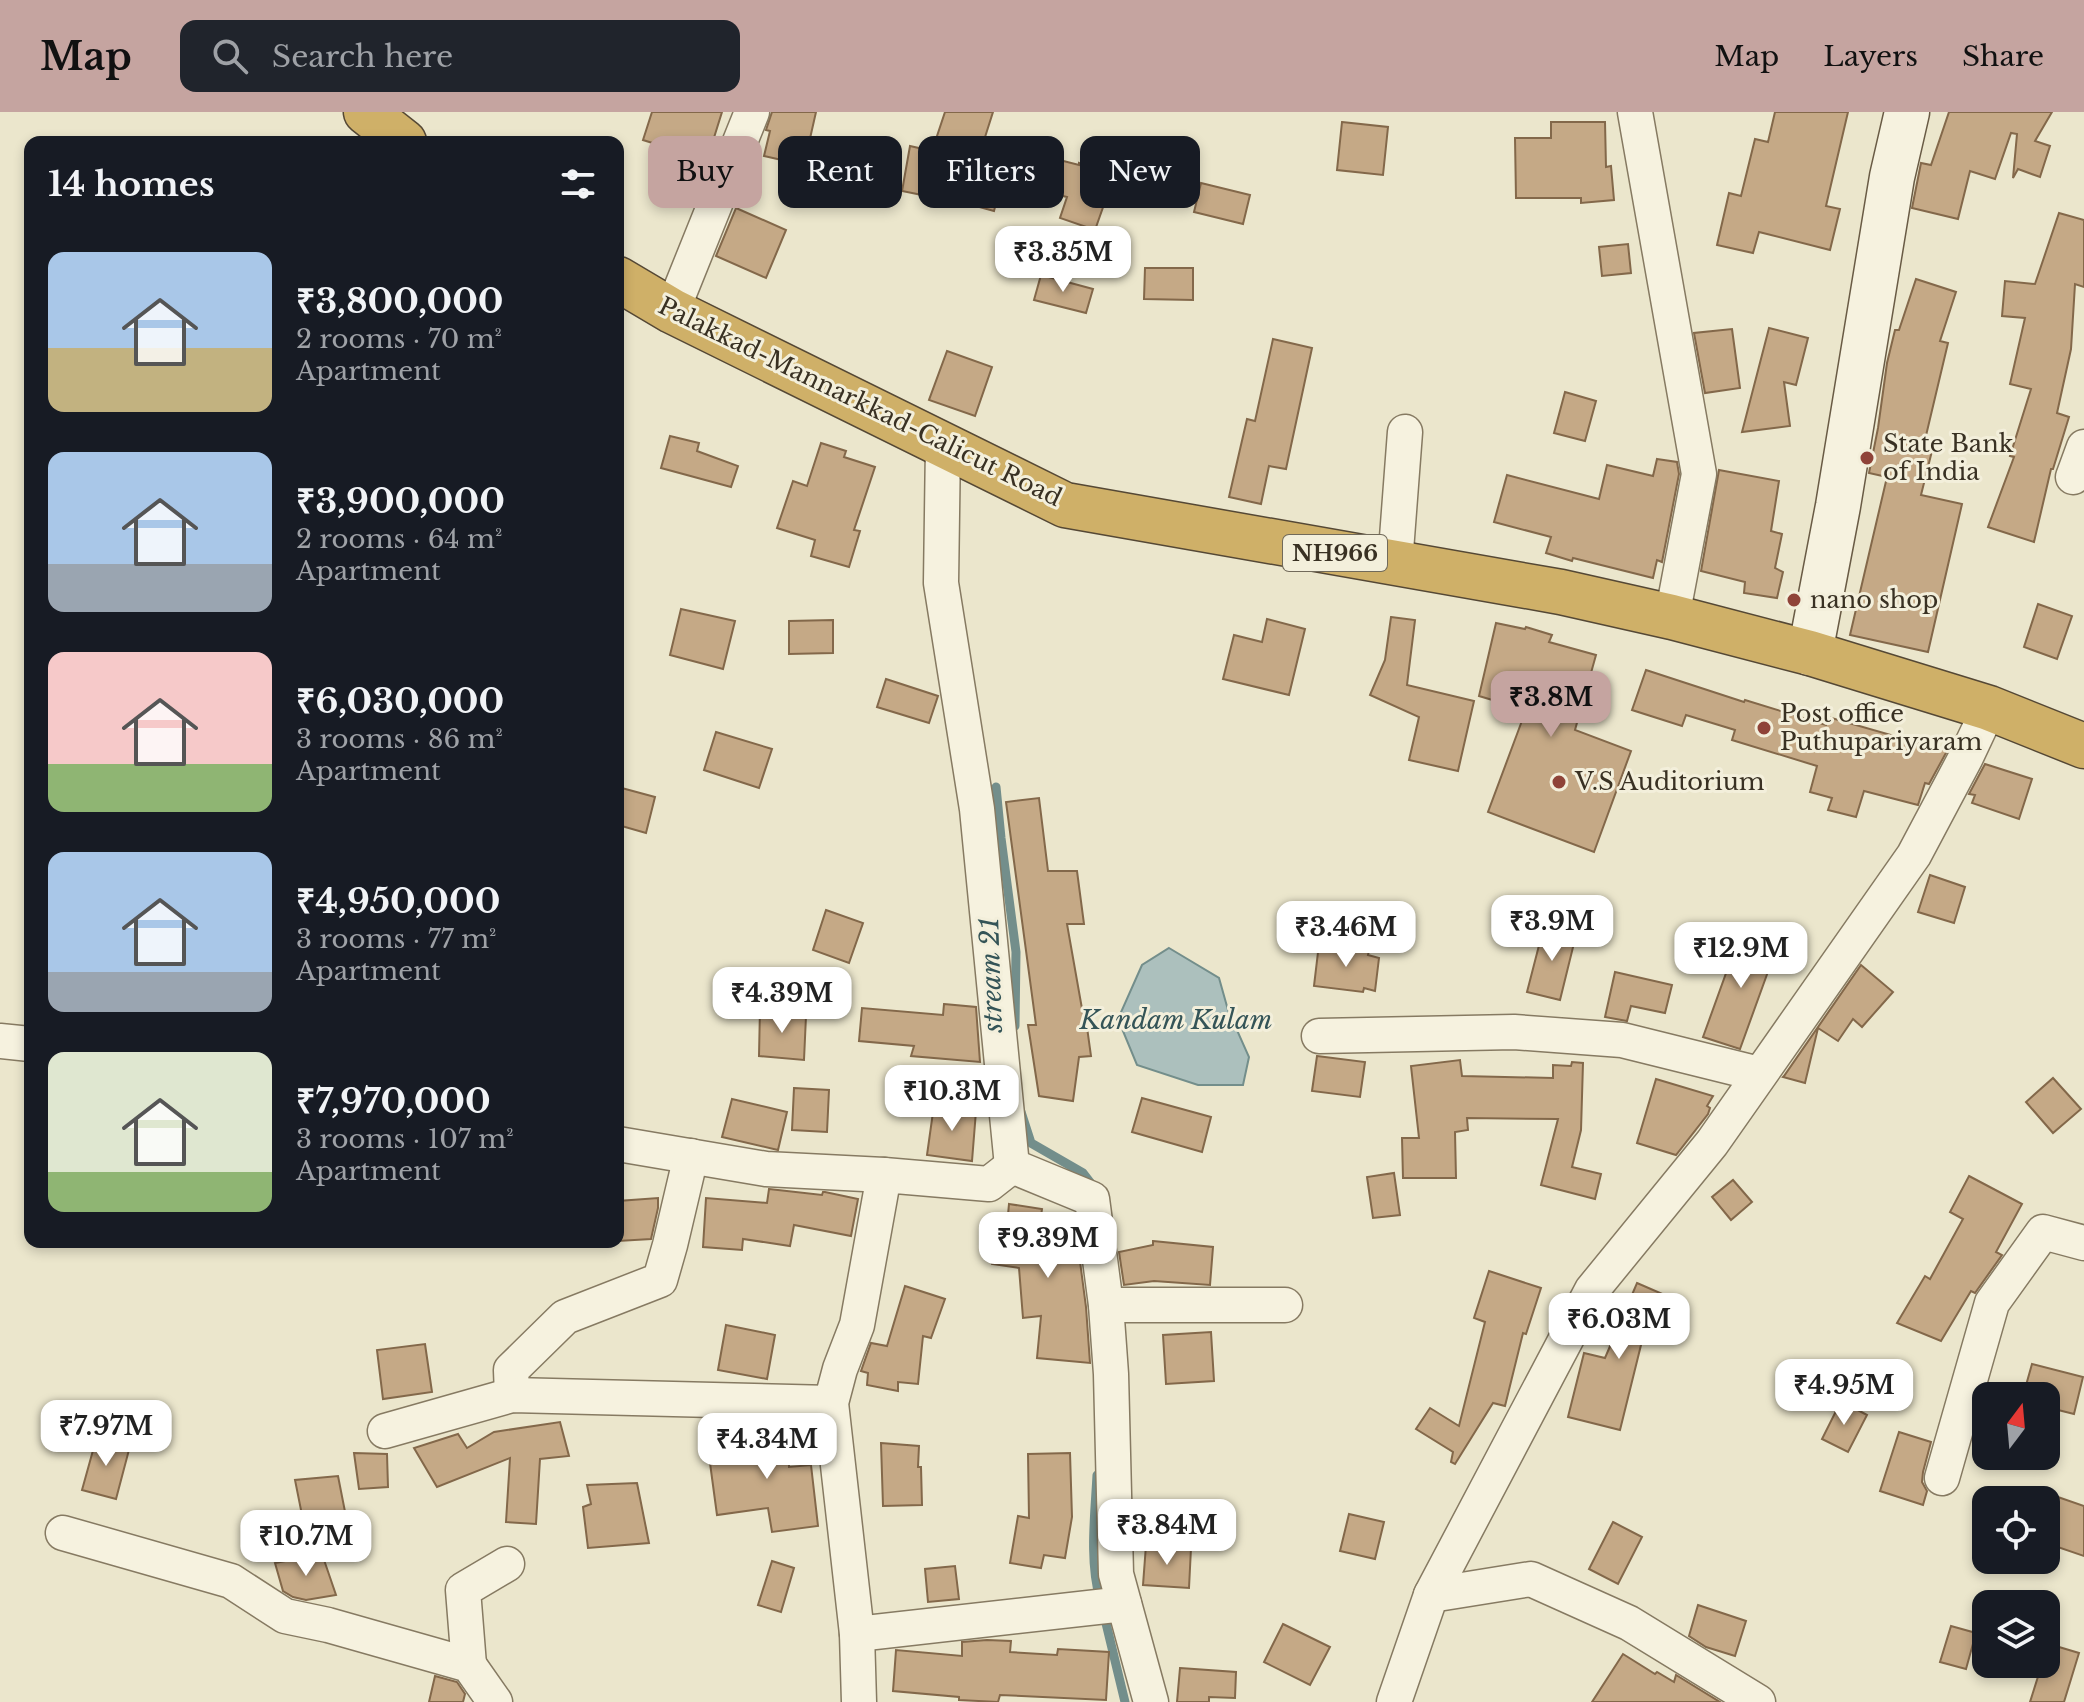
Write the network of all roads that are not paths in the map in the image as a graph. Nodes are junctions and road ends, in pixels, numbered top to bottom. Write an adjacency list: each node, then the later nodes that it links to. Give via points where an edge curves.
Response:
1 (366, 112): 5 (highway)
2 (752, 112): 7 (street)
3 (1635, 112): 11 (street, via 1699,474)
4 (1907, 112): 12 (street)
5 (396, 136)
6 (624, 283): 7 (highway, Palakkad-Mannarkkad-Calicut Road / NH966)
7 (672, 311): 9 (highway, Palakkad-Mannarkkad-Calicut Road / NH966)
8 (1405, 432): 10 (street)
9 (943, 445): 10 (highway, Palakkad-Mannarkkad-Calicut Road / NH966, via 1065,505); 21 (street, via 941,583 977,809)
10 (1395, 564): 11 (highway, Palakkad-Mannarkkad-Calicut Road / NH966)
11 (1672, 617): 12 (highway, Palakkad-Mannarkkad-Calicut Road / NH966)
12 (1810, 653): 13 (highway, Palakkad-Mannarkkad-Calicut Road / NH966)
13 (1989, 708): 14 (highway, Palakkad-Mannarkkad-Calicut Road / NH966); 18 (street, via 1914,855)
14 (2084, 746)
15 (1319, 1036): 18 (street, via 1514,1032 1622,1040)
16 (0, 1041): 17 (street)
17 (24, 1043)
18 (1759, 1074): 32 (street, via 1712,1143 1592,1290)
19 (624, 1145): 20 (street)
20 (691, 1156): 22 (street, via 766,1169); 26 (street, via 660,1280 565,1317 511,1370)
21 (1012, 1166): 22 (street, via 989,1184); 24 (street, via 1092,1199)
22 (884, 1175): 27 (street, via 857,1325)
23 (2084, 1243): 29 (street, via 2043,1232 1992,1303)
24 (1106, 1305): 25 (street); 33 (street, via 1116,1574)
25 (1285, 1305)
26 (512, 1395): 27 (street); 28 (street)
27 (831, 1403): 34 (street)
28 (385, 1431)
29 (1942, 1478)
30 (63, 1533): 35 (street, via 231,1581 285,1616)
31 (507, 1564): 35 (street, via 463,1590)
32 (1431, 1595): 39 (street); 40 (street, via 1531,1579 1629,1623)
33 (1124, 1604): 34 (street); 38 (street)
34 (857, 1634): 37 (street)
35 (469, 1665): 36 (street)
36 (495, 1702)
37 (859, 1702)
38 (1151, 1702)
39 (1394, 1702)
40 (1758, 1702)

